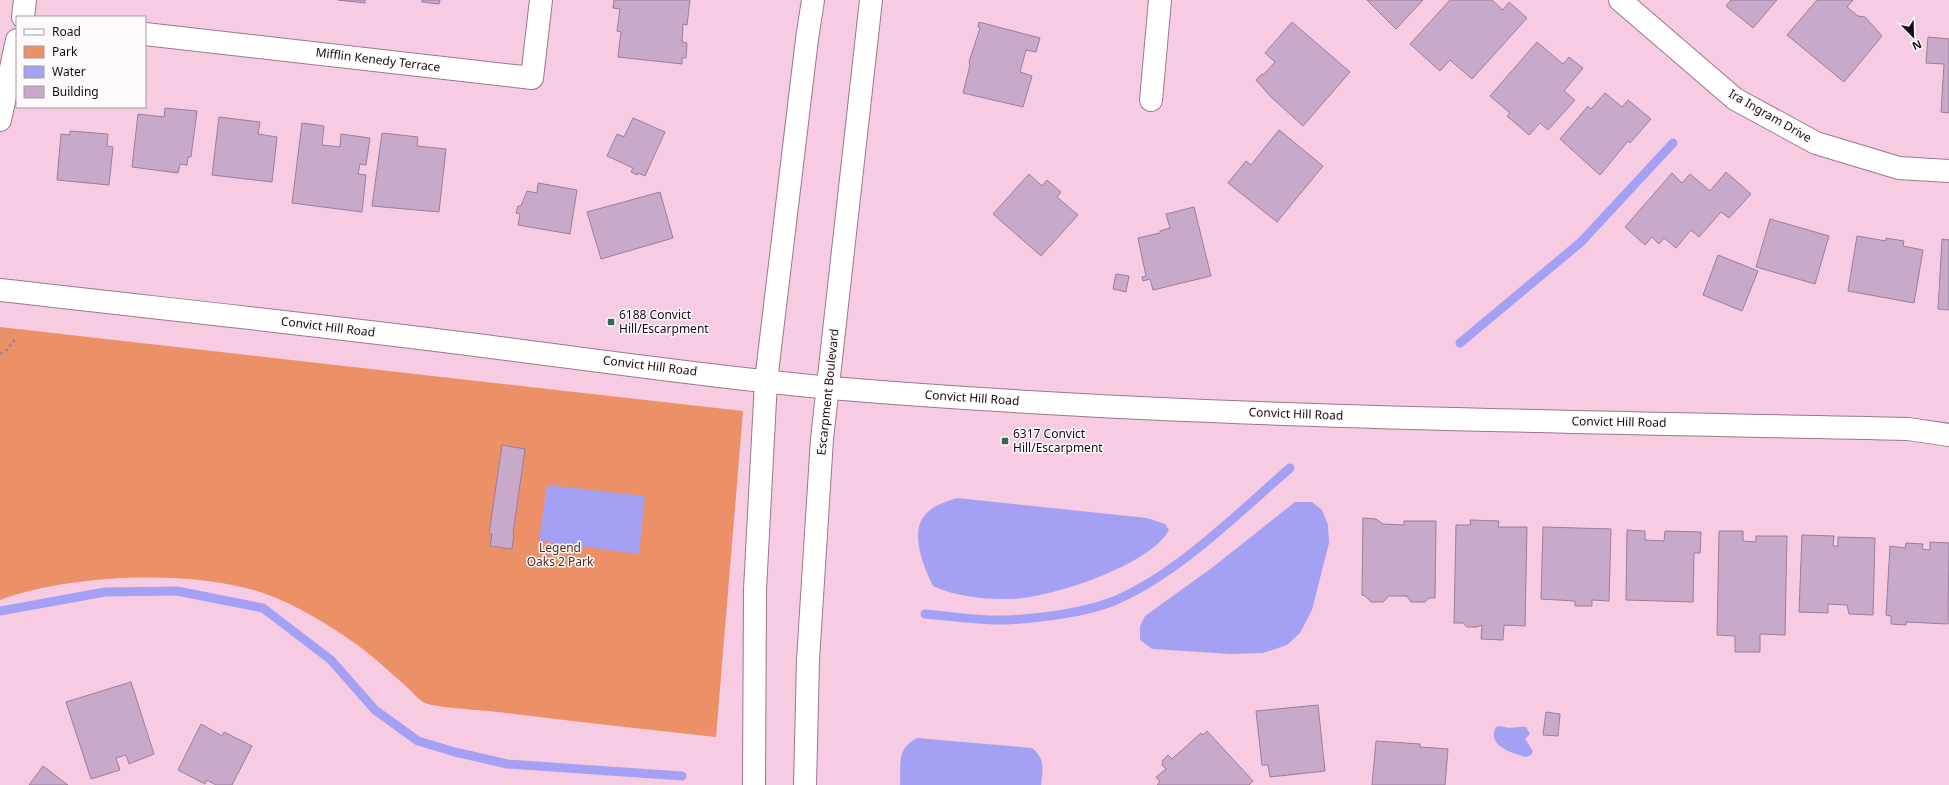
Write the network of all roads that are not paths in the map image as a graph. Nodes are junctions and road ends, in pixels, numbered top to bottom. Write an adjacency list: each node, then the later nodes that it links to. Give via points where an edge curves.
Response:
1 (25, 0): 7 (street)
2 (541, 0): 8 (street, Mifflin Kenedy Terrace, via 532,78)
3 (813, 0): 14 (street)
4 (871, 0): 15 (street, Escarpment Boulevard)
5 (1160, 0): 10 (street)
6 (1620, 0): 12 (street, Ira Ingram Drive, via 1735,99 1816,143 1899,168)
7 (23, 16)
8 (146, 34)
9 (16, 45): 11 (street)
10 (1151, 100)
11 (0, 120)
12 (1949, 171)
13 (0, 290): 14 (street, Convict Hill Road)
14 (766, 381): 15 (street, Convict Hill Road); 17 (street, via 755,590)
15 (828, 388): 16 (street, Convict Hill Road, via 1080,406 1908,430); 18 (street, Escarpment Boulevard, via 822,439 808,653)
16 (1949, 435)
17 (754, 785)
18 (805, 785)

